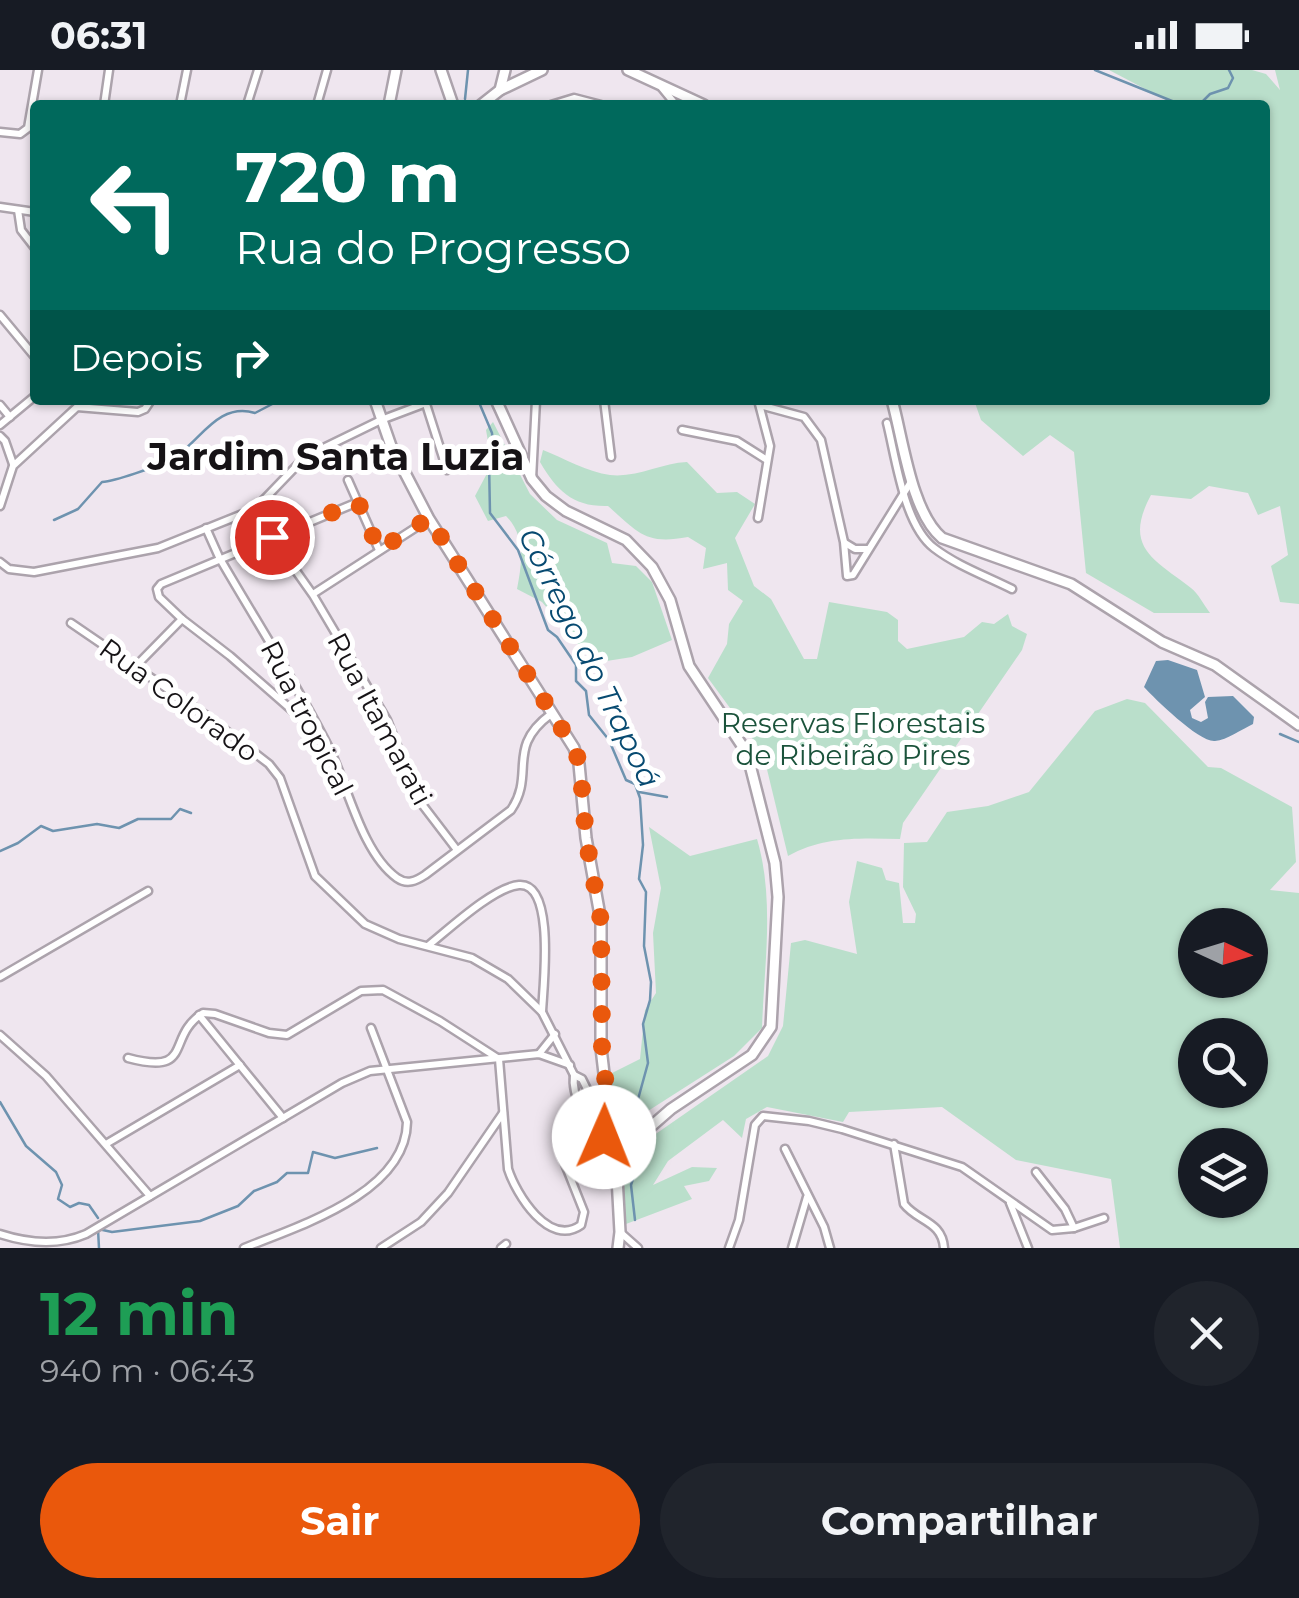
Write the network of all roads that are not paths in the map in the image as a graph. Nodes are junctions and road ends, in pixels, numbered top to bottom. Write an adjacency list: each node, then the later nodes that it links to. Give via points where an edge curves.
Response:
1 (38, 70): 13 (street)
2 (109, 70): 14 (street)
3 (258, 70): 16 (street)
4 (326, 70): 17 (street)
5 (396, 70): 18 (main road)
6 (504, 70): 12 (main road)
7 (542, 70): 12 (main road)
8 (628, 70): 11 (main road)
9 (185, 71): 15 (street)
10 (443, 73): 19 (main road)
11 (658, 83): 21 (street); 22 (main road)
12 (500, 90): 20 (main road)
13 (33, 100)
14 (105, 100)
15 (181, 100)
16 (249, 100)
17 (318, 100)
18 (390, 100)
19 (451, 100)
20 (489, 100)
21 (672, 100)
22 (694, 100)
23 (30, 116): 24 (street, via 20,134)
24 (0, 132)
25 (0, 207): 26 (street)
26 (18, 210): 27 (street); 28 (street)
27 (30, 211)
28 (30, 242)
29 (0, 314): 30 (street)
30 (30, 351)
31 (30, 400): 45 (street)
32 (0, 405): 45 (street)
33 (77, 405): 55 (street)
34 (86, 405): 35 (street, via 138,412)
35 (148, 405)
36 (376, 405): 46 (main road)
37 (418, 405): 46 (street)
38 (426, 405): 56 (street)
39 (498, 405): 52 (main road)
40 (536, 405): 50 (street)
41 (605, 405): 53 (street)
42 (760, 405): 54 (street)
43 (766, 405): 67 (street, via 813,426)
44 (893, 405): 57 (main road)
45 (10, 416): 48 (street)
46 (380, 420): 63 (main road); 65 (street, via 305,457 255,509)
47 (886, 423): 60 (street)
48 (0, 425)
49 (682, 430): 54 (street, via 737,441)
50 (536, 433): 52 (street); 59 (street)
51 (0, 436): 55 (street)
52 (512, 438): 59 (main road)
53 (611, 456)
54 (768, 460): 64 (street)
55 (13, 466): 62 (street)
56 (447, 470)
57 (913, 478): 60 (street); 78 (main road, via 924,516 946,541 1072,584 1150,635 1215,665)
58 (348, 480): 61 (street)
59 (532, 480): 99 (main road, via 556,504 626,540 652,566 670,600 689,666 747,753 775,863 774,1018 766,1039)
60 (905, 490): 68 (street); 72 (street, via 913,520 931,546)
61 (358, 502): 66 (street); 69 (street)
62 (0, 506)
63 (429, 518): 69 (street); 77 (main road)
64 (758, 518)
65 (206, 528): 70 (street, Rua tropical); 71 (street, via 158,548 58,569 17,571)
66 (272, 537): 70 (street); 73 (street, Rua Itamarati)
67 (844, 542): 68 (street); 68 (street, via 850,576)
68 (868, 549)
69 (379, 550): 73 (street)
70 (219, 557): 74 (street, via 157,589); 79 (street, Rua tropical)
71 (0, 562)
72 (1012, 589)
73 (312, 594): 80 (street, Rua Itamarati, via 387,720 418,799)
74 (182, 619): 76 (street); 79 (street)
75 (72, 623): 76 (street, Rua Colorado)
76 (134, 668): 82 (street, Rua Colorado, via 276,773 308,864 322,884 365,924)
77 (552, 714): 80 (street, via 526,740 516,804); 98 (main road, via 580,764 601,921)
78 (1299, 725)
79 (322, 736): 80 (street, Rua tropical, via 358,819 386,865 405,882)
80 (457, 850)
81 (148, 892): 83 (street)
82 (428, 946): 84 (street, Rua Colorado, via 493,969); 84 (street, via 504,890 530,886 543,909)
83 (0, 977)
84 (542, 1012): 87 (street, Rua Colorado)
85 (199, 1015): 90 (street, via 165,1063); 91 (street, via 287,1036 377,989); 92 (street)
86 (371, 1028): 94 (street)
87 (555, 1033): 89 (street); 93 (street, Rua Colorado)
88 (0, 1035): 101 (street)
89 (539, 1054): 91 (street); 93 (street)
90 (128, 1058)
91 (498, 1059): 94 (street); 96 (street)
92 (240, 1065): 97 (street); 101 (street)
93 (570, 1065): 95 (street, Rua Colorado)
94 (385, 1069): 97 (street, via 352,1077); 118 (street, via 406,1122 399,1157 353,1199)
95 (574, 1075): 98 (street); 102 (street, via 586,1117)
96 (504, 1112): 106 (street, via 508,1170 519,1196 540,1220 570,1232 581,1226 584,1212); 119 (street, via 448,1193 421,1222)
97 (284, 1118): 109 (street)
98 (608, 1126): 100 (main road); 102 (main road)
99 (642, 1132): 100 (main road); 104 (main road)
100 (620, 1134): 104 (main road)
101 (106, 1144): 109 (street)
102 (605, 1144): 104 (main road); 108 (main road)
103 (894, 1144): 111 (street, via 971,1171); 122 (street, via 764,1116 755,1125); 125 (street, via 904,1204 935,1225)
104 (626, 1148): 108 (main road)
105 (785, 1149): 110 (street)
106 (561, 1154)
107 (1036, 1172): 113 (street)
108 (617, 1177): 114 (main road)
109 (150, 1196): 116 (street)
110 (808, 1196): 123 (street); 124 (street)
111 (1009, 1202): 113 (street, via 1052,1230); 126 (street)
112 (1104, 1218): 113 (street)
113 (1074, 1228)
114 (620, 1232): 120 (main road); 121 (street)
115 (0, 1234): 116 (street)
116 (67, 1241): 117 (street)
117 (78, 1248)
118 (244, 1248)
119 (381, 1248)
120 (618, 1248)
121 (638, 1248)
122 (729, 1248)
123 (792, 1248)
124 (830, 1248)
125 (944, 1248)
126 (1028, 1248)

